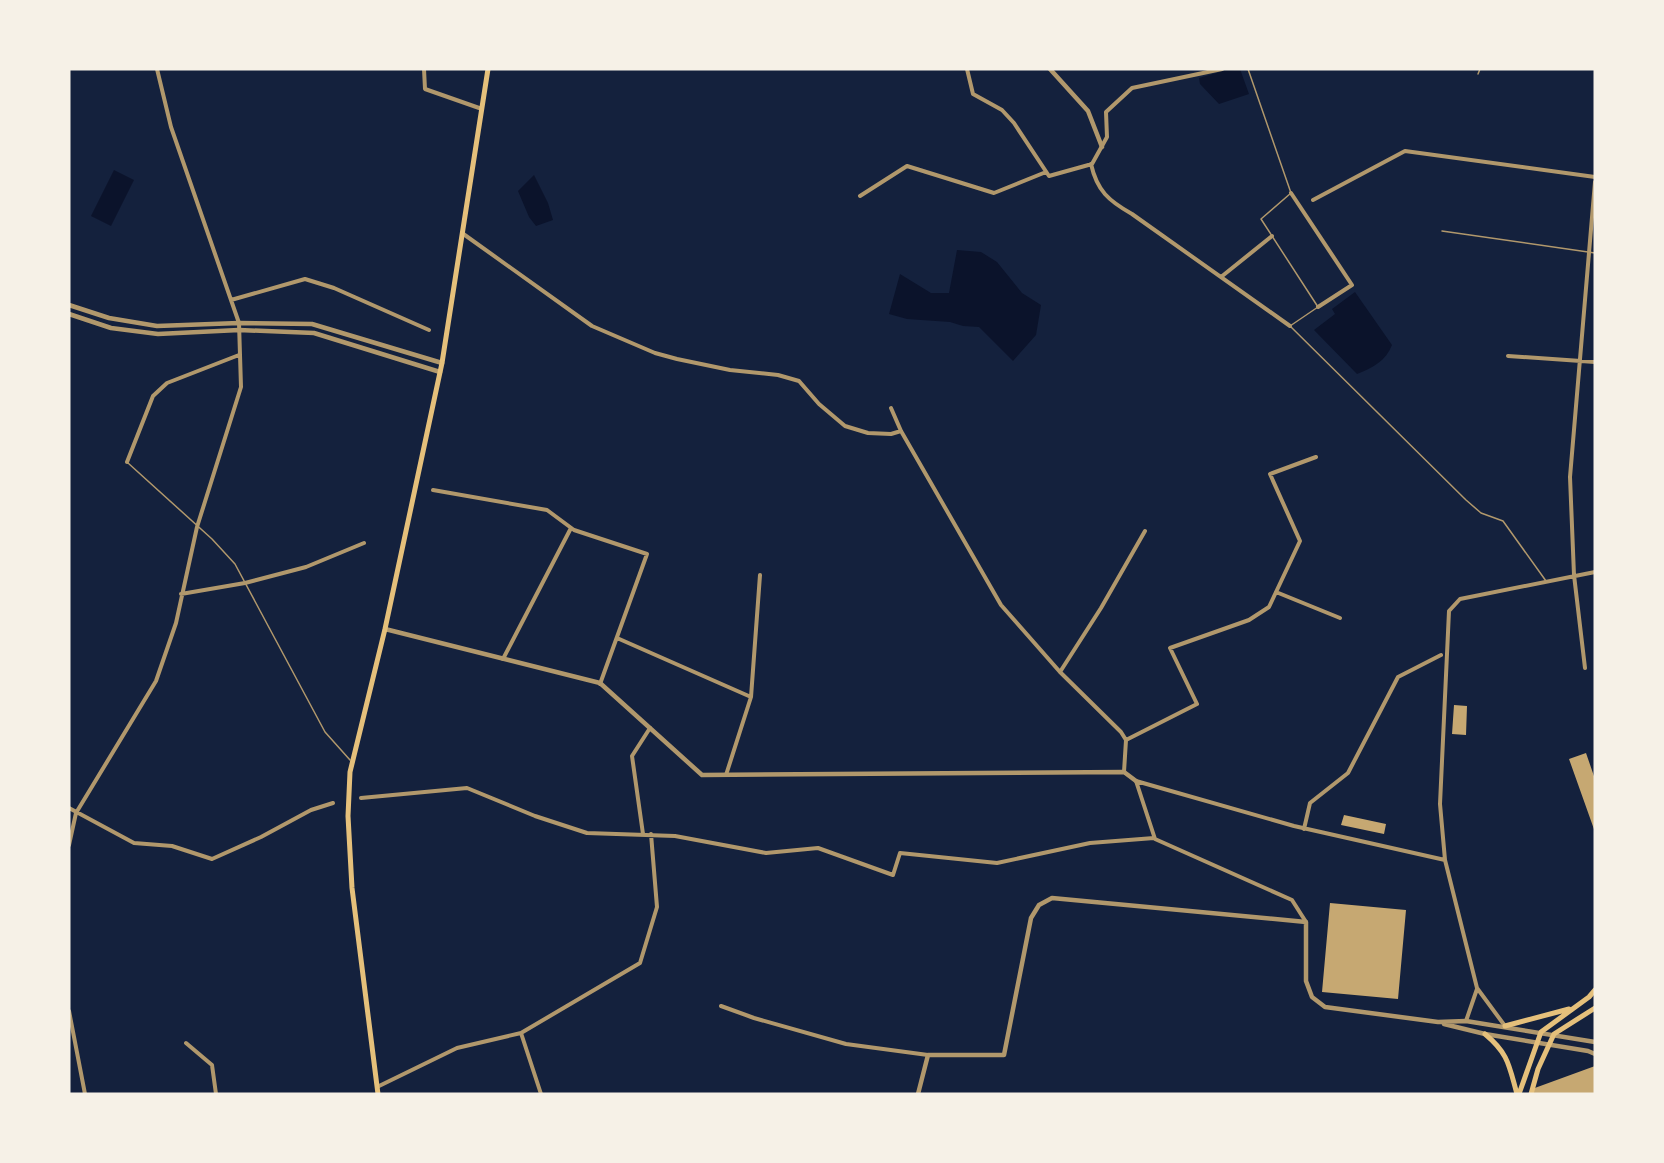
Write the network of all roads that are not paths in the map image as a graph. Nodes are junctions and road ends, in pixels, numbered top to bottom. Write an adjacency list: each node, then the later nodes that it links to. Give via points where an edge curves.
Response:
1 (156, 69): 24 (street, via 171,127)
2 (424, 69): 10 (street, via 425,89)
3 (488, 69): 10 (main road)
4 (967, 69): 13 (street, via 973,94 1002,110)
5 (1050, 69): 11 (street, via 1088,111)
6 (1222, 69): 11 (street, via 1132,88 1106,112 1107,137)
7 (1248, 69): 16 (lane)
8 (1480, 69): 9 (lane)
9 (1478, 74)
10 (482, 109): 20 (main road)
11 (1102, 147): 13 (street, via 1092,164 1049,176)
12 (1091, 163): 23 (street, via 1103,193 1111,202)
13 (1046, 172): 17 (street, via 994,193 907,166)
14 (1595, 177): 18 (street, via 1405,151)
15 (1595, 182): 48 (street, via 1570,477)
16 (1291, 194): 21 (lane, via 1261,219); 26 (street, via 1353,285)
17 (860, 196)
18 (1312, 200)
19 (1442, 231): 22 (lane)
20 (462, 233): 35 (main road); 38 (street, via 592,326 677,359 799,381 845,426 868,433)
21 (1272, 236): 23 (street); 26 (lane)
22 (1595, 253)
23 (1221, 277): 29 (street)
24 (231, 300): 28 (street); 31 (street, via 305,279)
25 (69, 305): 28 (street, via 157,327)
26 (1318, 307): 29 (lane)
27 (69, 314): 30 (street, via 111,328 158,334)
28 (239, 323): 30 (street); 35 (street, via 312,324)
29 (1290, 326): 49 (lane, via 1466,500 1481,513 1503,520)
30 (239, 330): 32 (street); 36 (street, via 314,333)
31 (429, 330)
32 (239, 355): 40 (street, via 167,383 153,396); 42 (street, via 241,387)
33 (1508, 356): 34 (street)
34 (1595, 362)
35 (442, 363): 36 (main road)
36 (440, 372): 54 (main road)
37 (891, 408): 38 (street)
38 (901, 431): 59 (street, via 1000,605)
39 (1316, 457): 51 (street, via 1270,474 1300,541)
40 (127, 462): 42 (lane)
41 (433, 490): 43 (street, via 547,510)
42 (197, 527): 50 (lane, via 235,564); 52 (street)
43 (571, 528): 55 (street, via 647,554); 57 (street)
44 (1144, 531): 59 (street)
45 (363, 543): 50 (street, via 306,567)
46 (1595, 572): 48 (street)
47 (759, 575): 61 (street)
48 (1574, 575): 49 (street); 58 (street)
49 (1547, 582): 77 (street, via 1460,599 1449,611 1440,804)
50 (245, 583): 52 (street); 64 (lane, via 325,732)
51 (1276, 592): 53 (street); 63 (street, via 1269,607 1249,620 1170,648 1197,704)
52 (181, 594): 71 (street, via 176,623 156,681)
53 (1340, 618)
54 (385, 629): 57 (street); 64 (main road)
55 (617, 638): 60 (street); 61 (street)
56 (1441, 655): 72 (street, via 1398,677 1348,773 1310,803)
57 (503, 659): 60 (street)
58 (1585, 668)
59 (1060, 672): 63 (street)
60 (600, 684): 62 (street)
61 (751, 697): 66 (street)
62 (650, 728): 66 (street, via 702,775); 73 (street, via 632,756)
63 (1126, 740): 65 (street)
64 (352, 763): 98 (main road, via 348,816 352,888)
65 (1124, 772): 66 (street); 67 (street)
66 (726, 775)
67 (1136, 781): 72 (street); 75 (street)
68 (361, 798): 73 (street, via 467,788 587,833)
69 (333, 803): 71 (street, via 212,859 172,846 134,843)
70 (69, 808): 71 (street)
71 (76, 813): 76 (street)
72 (1304, 829): 77 (street)
73 (643, 834): 74 (street)
74 (651, 834): 75 (street, via 766,853 818,848 893,875 900,853 997,863 1090,843); 89 (street, via 657,907 640,963)
75 (1154, 838): 78 (street, via 1292,900)
76 (69, 846)
77 (1445, 860): 79 (street)
78 (1306, 922): 86 (street, via 1306,981 1312,997 1325,1007); 97 (street, via 1052,898 1039,905 1031,918 1004,1055)
79 (1477, 988): 85 (street); 87 (street)
80 (1595, 990): 82 (main road)
81 (721, 1006): 97 (street, via 846,1044)
82 (1574, 1008): 87 (main road); 88 (main road)
83 (1595, 1008): 91 (main road)
84 (69, 1011): 99 (street)
85 (1466, 1021): 86 (street); 87 (street)
86 (1438, 1022): 90 (street)
87 (1505, 1026): 88 (street)
88 (1541, 1032): 91 (street); 94 (main road)
89 (521, 1033): 98 (street, via 457,1048); 102 (street)
90 (1485, 1034): 94 (street); 104 (main road, via 1508,1059)
91 (1554, 1034): 92 (street); 95 (main road)
92 (1595, 1042)
93 (186, 1043): 100 (street, via 212,1065)
94 (1537, 1043): 95 (street); 104 (main road)
95 (1549, 1045): 96 (street); 105 (main road)
96 (1595, 1054)
97 (928, 1055): 103 (street)
98 (377, 1087): 101 (main road)
99 (85, 1094)
100 (216, 1094)
101 (378, 1094)
102 (541, 1094)
103 (918, 1094)
104 (1518, 1094)
105 (1531, 1094)

